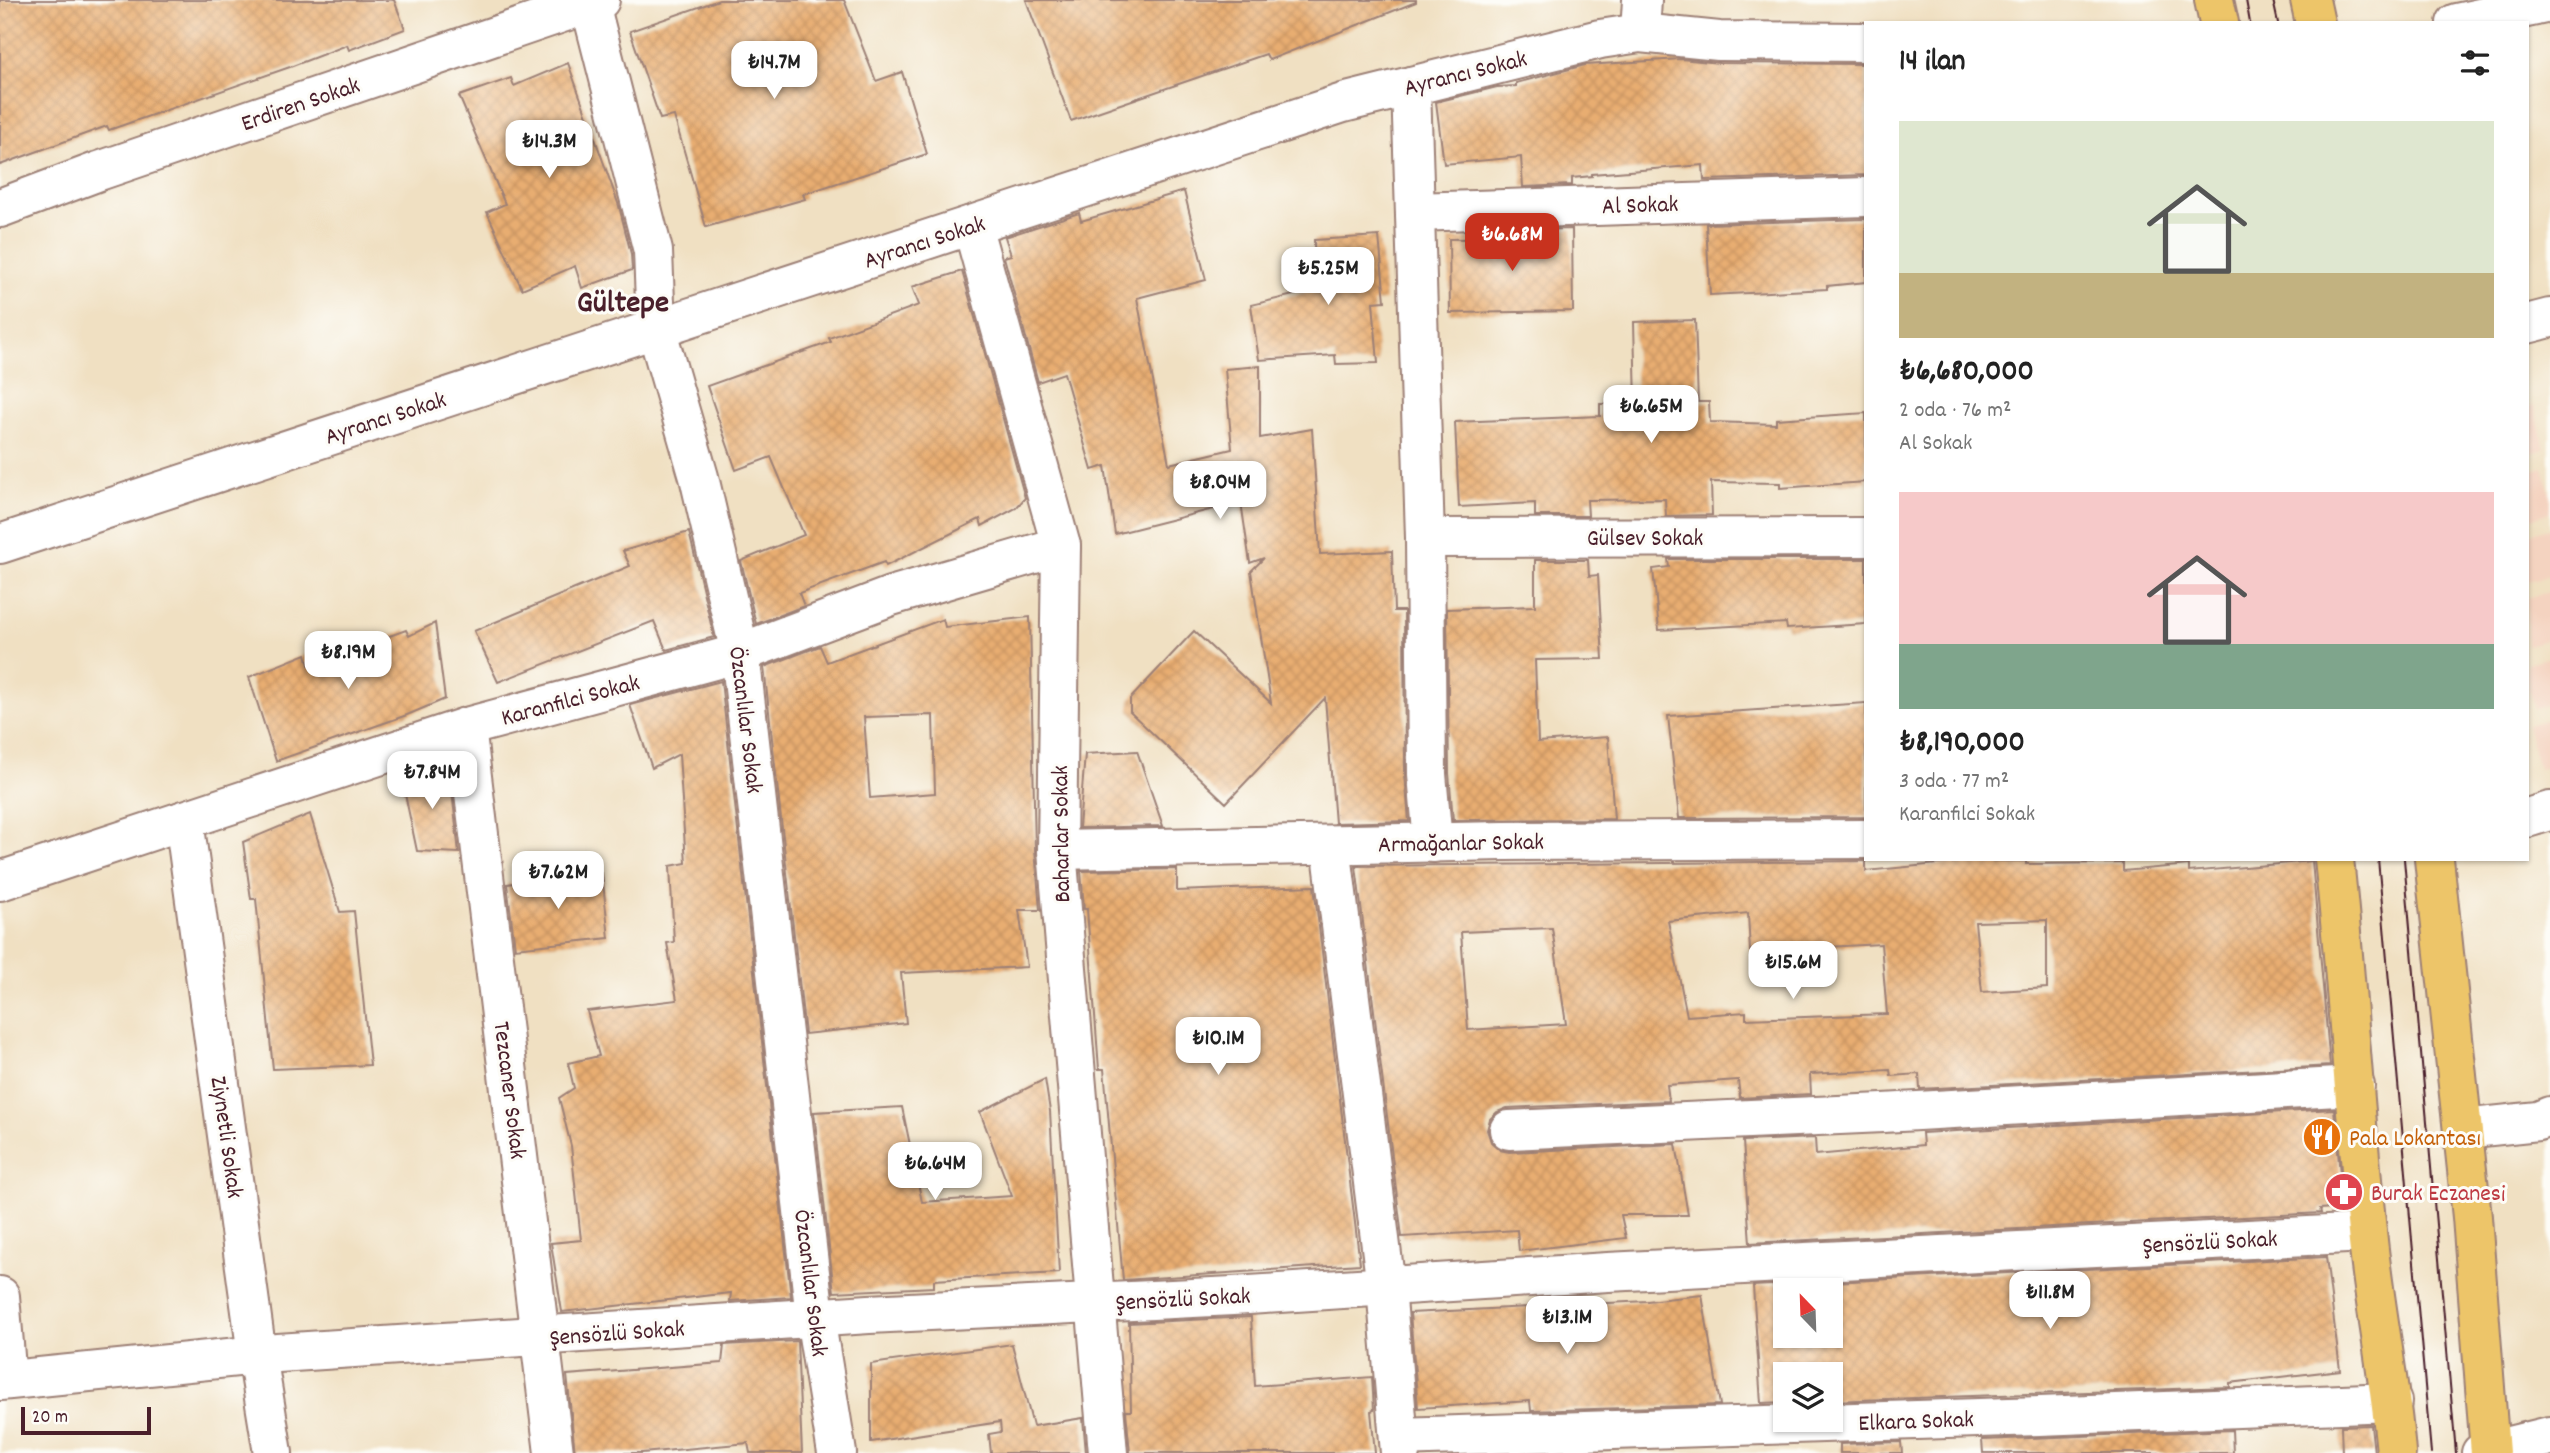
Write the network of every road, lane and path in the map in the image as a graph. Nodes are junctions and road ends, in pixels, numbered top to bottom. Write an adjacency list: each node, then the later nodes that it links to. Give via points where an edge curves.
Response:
1 (2214, 0): 6 (main road)
2 (2310, 0): 7 (main road)
3 (593, 1): 12 (street, Erdiren Sokak); 17 (street, Özcanlılar Sokak, via 653,251)
4 (2550, 3): 8 (street)
5 (1641, 16): 9 (street, Ayrancı Sokak, via 1719,41); 10 (street, Ayrancı Sokak, via 1600,39)
6 (2219, 21)
7 (2315, 21)
8 (2465, 21)
9 (1864, 42)
10 (1411, 86): 13 (street); 14 (street, Ayrancı Sokak, via 1343,103)
11 (1864, 197): 13 (street, Al Sokak)
12 (0, 208)
13 (1415, 212): 19 (street)
14 (972, 225): 17 (street, Ayrancı Sokak); 21 (street, Baharlar Sokak)
15 (2550, 318): 16 (street)
16 (2529, 323)
17 (656, 328): 20 (street, Ayrancı Sokak); 22 (street, Özcanlılar Sokak, via 699,477)
18 (1864, 537): 19 (street, Gülsev Sokak)
19 (1424, 538): 28 (street, via 1427,774)
20 (0, 544)
21 (1061, 546): 22 (street, Karanfilci Sokak, via 891,596); 30 (street, Baharlar Sokak)
22 (740, 653): 23 (street, Karanfilci Sokak); 42 (street, Özcanlılar Sokak)
23 (466, 727): 26 (street, Karanfilci Sokak); 43 (street, Tezcaner Sokak)
24 (2550, 811): 25 (street)
25 (2529, 817)
26 (184, 820): 33 (street, Karanfilci Sokak); 44 (street, Ziynetli Sokak)
27 (1864, 839): 28 (street, Armağanlar Sokak)
28 (1433, 843): 29 (street, Armağanlar Sokak)
29 (1331, 845): 30 (street, Armağanlar Sokak); 39 (street)
30 (1056, 850): 41 (street, Baharlar Sokak)
31 (2334, 861): 34 (main road)
32 (2434, 861): 36 (main road)
33 (0, 881)
34 (2355, 1086): 37 (street); 38 (main road)
35 (2550, 1116): 36 (street)
36 (2463, 1129): 49 (main road)
37 (1508, 1130)
38 (2367, 1233): 39 (street, Şensözlü Sokak); 46 (main road)
39 (1386, 1287): 41 (street, Şensözlü Sokak); 48 (street)
40 (0, 1296): 45 (street)
41 (1095, 1303): 42 (street, Şensözlü Sokak); 53 (street, Baharlar Sokak)
42 (815, 1317): 43 (street, Şensözlü Sokak); 52 (street, Özcanlılar Sokak)
43 (542, 1337): 44 (street, Şensözlü Sokak); 51 (street, Tezcaner Sokak)
44 (257, 1355): 45 (street, Şensözlü Sokak); 50 (street, Ziynetli Sokak)
45 (4, 1380)
46 (2392, 1402): 48 (street, Elkara Sokak); 54 (main road)
47 (2550, 1436): 49 (street)
48 (1400, 1445)
49 (2487, 1452)
50 (273, 1453)
51 (554, 1453)
52 (837, 1453)
53 (1108, 1453)
54 (2396, 1453)

